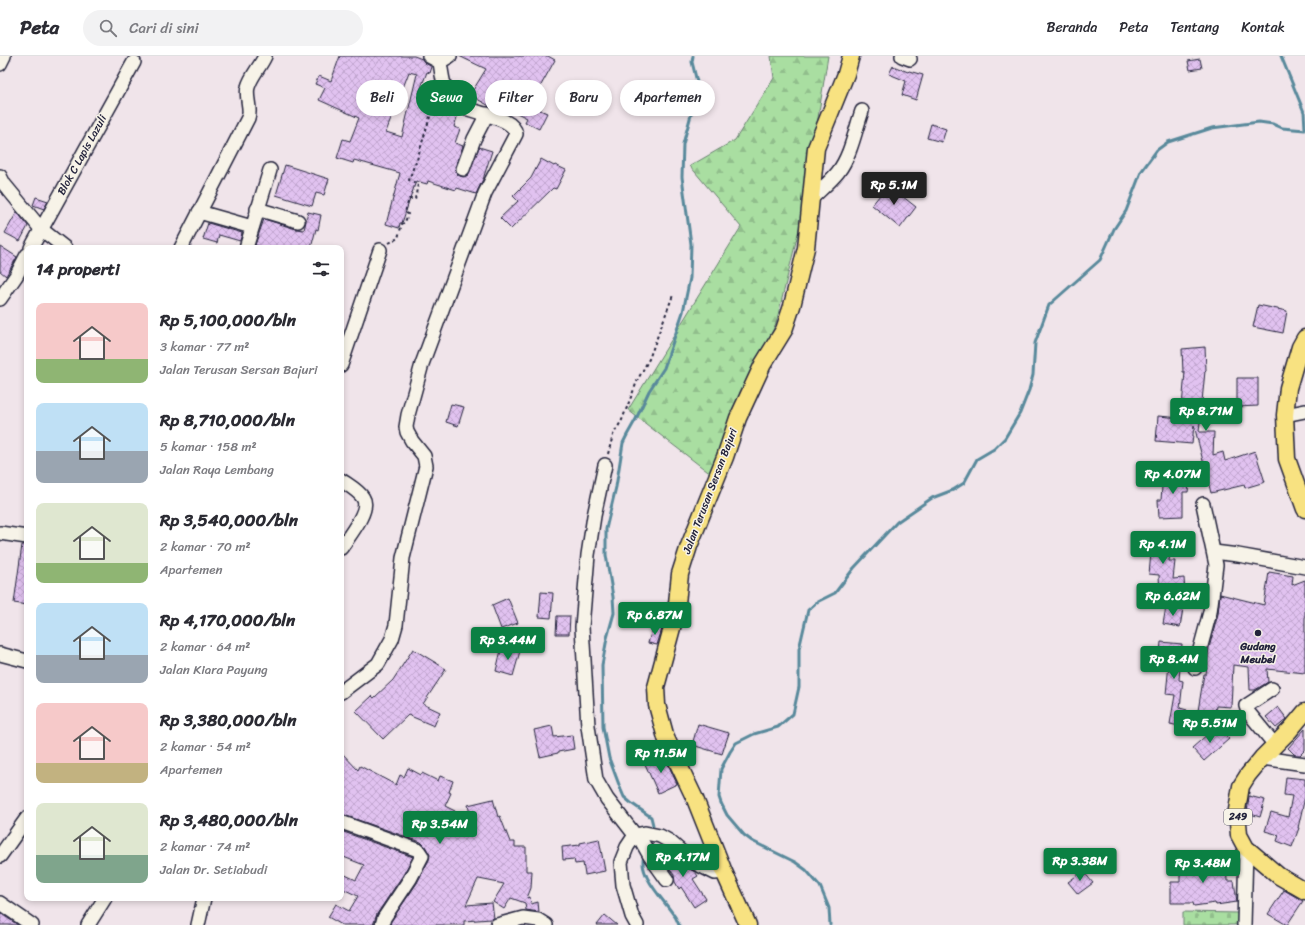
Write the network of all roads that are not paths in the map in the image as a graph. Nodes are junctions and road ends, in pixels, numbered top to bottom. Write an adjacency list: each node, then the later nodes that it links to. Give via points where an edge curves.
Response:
1 (4, 56): 6 (street)
2 (264, 56): 16 (street, via 248,87 249,115)
3 (851, 56): 14 (main road, Jalan Terusan Sersan Bajuri, via 816,148)
4 (440, 58): 8 (street, via 445,88 452,100 466,109)
5 (134, 62): 19 (street, Blok C Lapis Lazuli)
6 (0, 64)
7 (862, 111): 14 (street, via 846,158 827,184)
8 (485, 113)
9 (487, 116): 11 (street)
10 (492, 116): 44 (street, via 510,124 516,134 485,193 422,364 408,415 407,432 424,456 426,466 403,558 394,634 378,664)
11 (462, 169)
12 (270, 170): 15 (street)
13 (0, 176): 19 (street)
14 (811, 199): 54 (main road, Jalan Terusan Sersan Bajuri, via 806,248 792,306 784,330 763,364 738,418 725,457 688,546 680,574 676,613 656,687 657,705 666,738 695,799)
15 (257, 209): 17 (street); 18 (street)
16 (199, 212): 18 (street); 22 (street)
17 (298, 221)
18 (252, 227): 23 (street)
19 (41, 229): 20 (street, Blok C Lapis Lazuli); 21 (street)
20 (33, 245)
21 (61, 245)
22 (182, 245)
23 (247, 245)
24 (380, 250): 28 (street)
25 (24, 261): 26 (street)
26 (0, 299)
27 (1305, 338): 30 (main road, via 1288,388)
28 (344, 356)
29 (1305, 411): 30 (street)
30 (1285, 415): 34 (main road, via 1288,459)
31 (605, 465): 51 (street, via 588,555 582,627 588,726 596,780 607,799)
32 (344, 482): 37 (street, via 362,496 365,506 363,514)
33 (1203, 504): 38 (street)
34 (1305, 510)
35 (0, 532): 36 (street)
36 (24, 536)
37 (344, 543)
38 (1214, 552): 39 (street); 42 (street, via 1216,565 1210,612)
39 (1305, 567)
40 (1, 656): 41 (street)
41 (24, 660)
42 (1195, 668)
43 (1272, 689): 46 (street, via 1246,706)
44 (344, 690)
45 (1305, 712): 46 (main road, 249)
46 (1275, 745): 47 (main road, 249)
47 (1262, 758): 48 (street); 52 (main road, 249, via 1241,786 1237,810 1239,835)
48 (1305, 764)
49 (24, 822): 53 (street)
50 (344, 823): 63 (street, via 418,850 422,856)
51 (637, 835): 54 (street, via 645,833 660,836 669,840 693,862 715,873); 55 (street); 66 (street, via 627,847 621,862 623,885)
52 (1246, 848): 56 (main road, 249, via 1279,876); 68 (street)
53 (0, 856)
54 (724, 872): 67 (main road, Jalan Terusan Sersan Bajuri)
55 (667, 880)
56 (1305, 891)
57 (103, 901): 61 (street)
58 (203, 901): 62 (street)
59 (0, 903): 60 (street)
60 (32, 925)
61 (88, 925)
62 (198, 925)
63 (382, 925)
64 (497, 925): 65 (street, via 523,918 538,920)
65 (546, 925)
66 (637, 925)
67 (748, 925)
68 (1244, 925)

